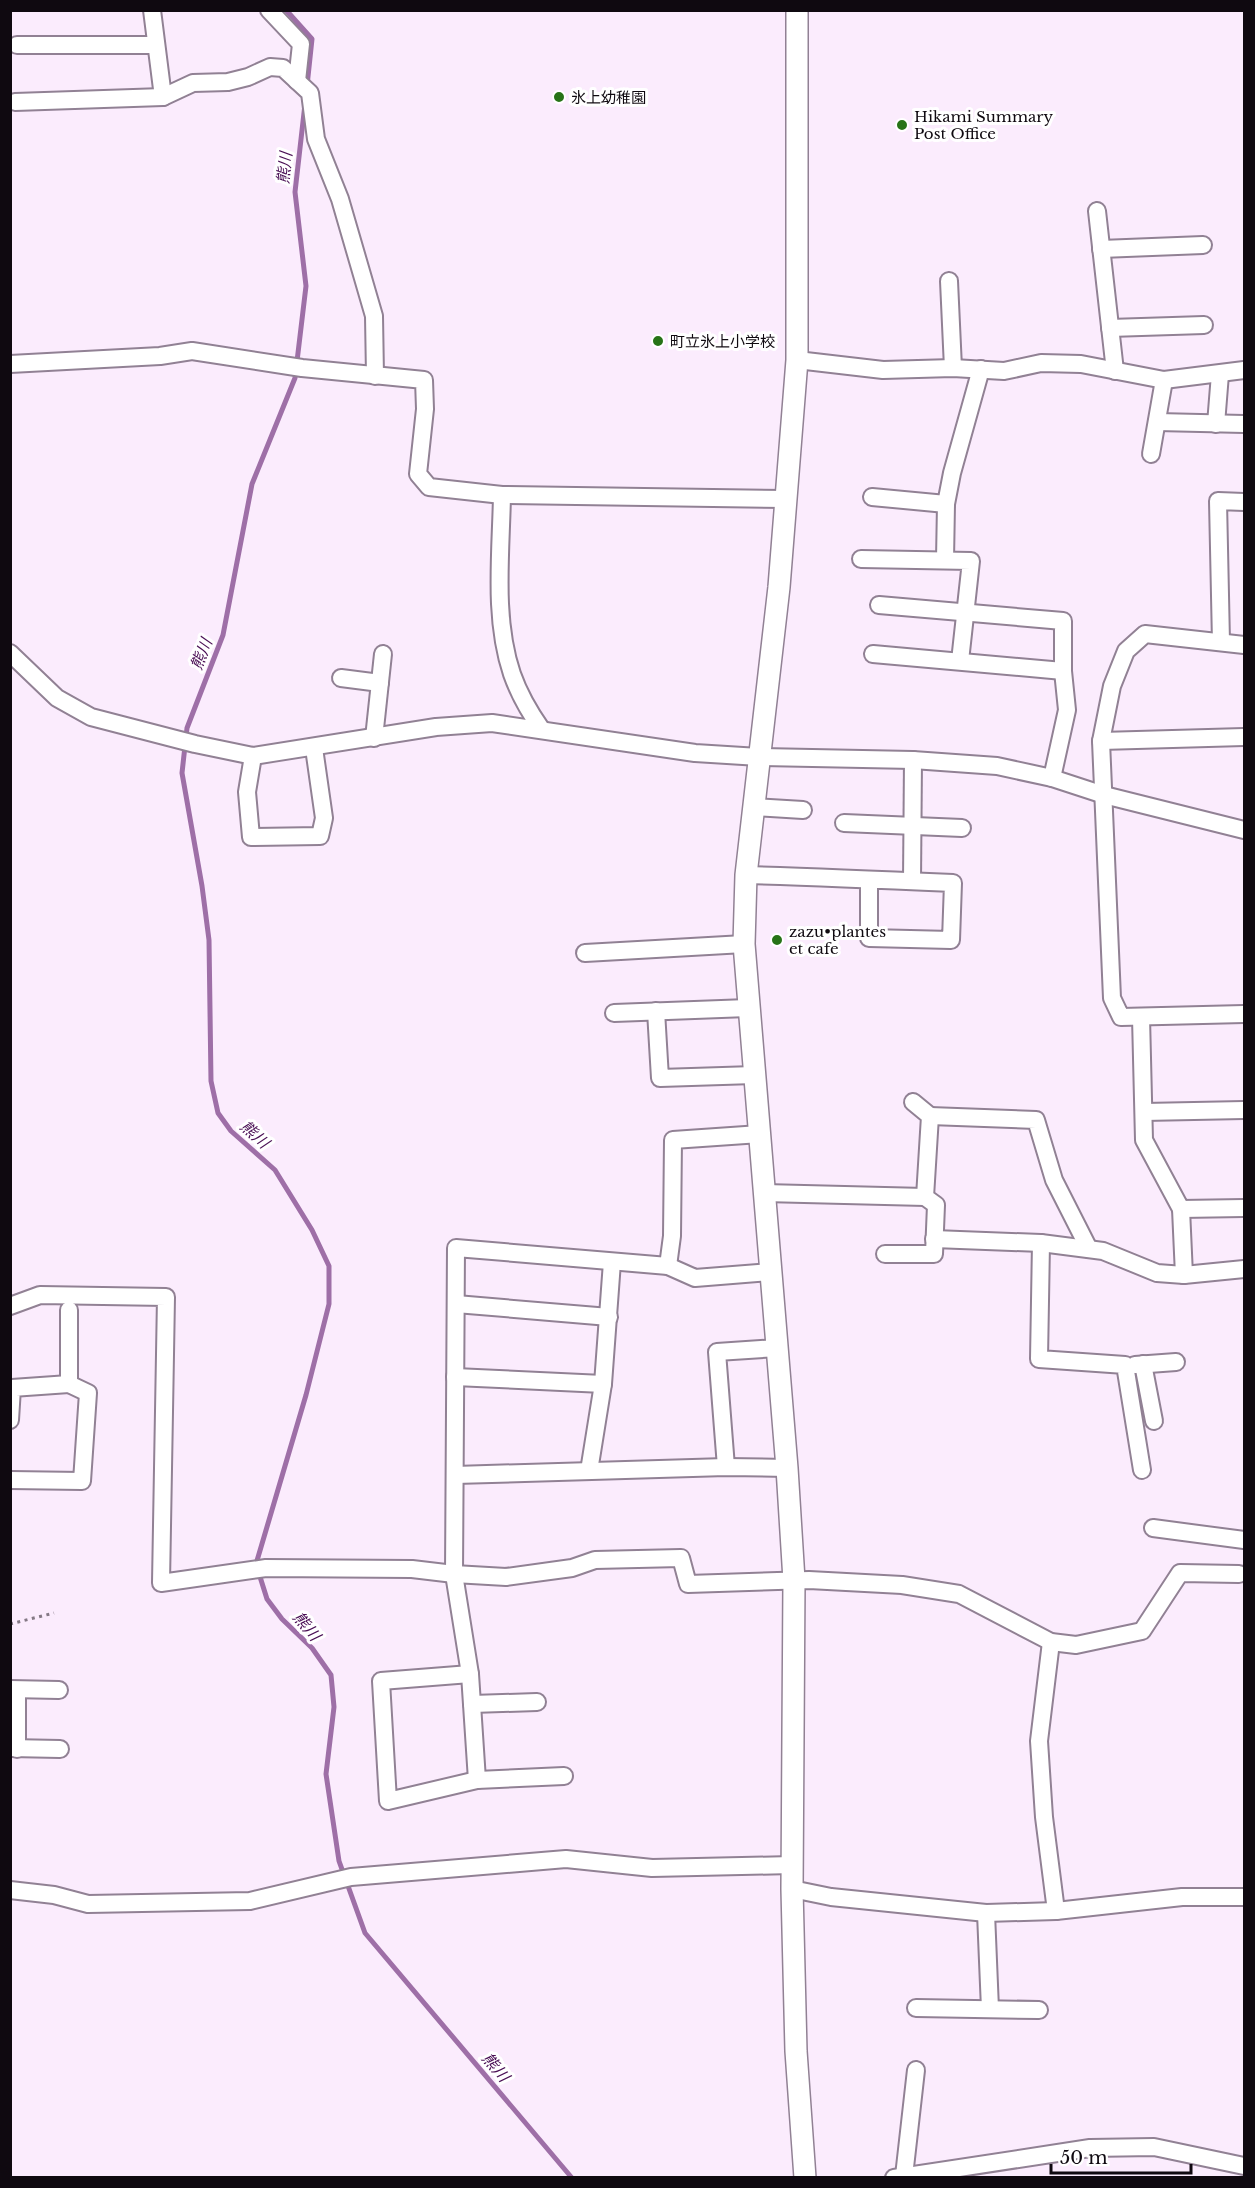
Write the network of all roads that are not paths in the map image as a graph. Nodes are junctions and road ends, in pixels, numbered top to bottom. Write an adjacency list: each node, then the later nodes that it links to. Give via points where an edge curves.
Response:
1 (152, 10): 5 (street)
2 (269, 10): 6 (street, via 301,44)
3 (797, 10): 15 (street)
4 (17, 45): 5 (street)
5 (156, 45): 7 (street)
6 (297, 81): 7 (street, via 283,68 270,67 228,82 193,83); 22 (street, via 310,93 316,139 340,199 374,316)
7 (163, 96): 8 (street)
8 (15, 102)
9 (1097, 211): 11 (street)
10 (1203, 245): 11 (street)
11 (1101, 249): 14 (street)
12 (949, 281): 17 (street)
13 (1204, 325): 14 (street)
14 (1110, 327): 20 (street)
15 (797, 360): 17 (street, via 883,370); 30 (street)
16 (10, 364): 22 (street, via 192,351)
17 (953, 368): 18 (street)
18 (981, 369): 20 (street, via 1004,370 1041,363 1081,364); 32 (street)
19 (1245, 370): 21 (street)
20 (1115, 371): 23 (street)
21 (1220, 374): 23 (street); 25 (street)
22 (375, 376): 28 (street, via 424,380 418,474 429,488)
23 (1164, 380): 24 (street)
24 (1157, 422): 25 (street); 27 (street)
25 (1216, 424): 26 (street)
26 (1245, 424)
27 (1151, 454)
28 (502, 495): 30 (street); 46 (street, via 501,610 505,643 512,674)
29 (872, 497): 32 (street)
30 (786, 499): 52 (street)
31 (1245, 502): 37 (street, via 1218,501)
32 (946, 504): 34 (street)
33 (861, 559): 34 (street)
34 (945, 560): 36 (street, via 971,561)
35 (879, 605): 36 (street)
36 (966, 612): 42 (street); 43 (street, via 1063,621)
37 (1221, 642): 38 (street); 49 (street, via 1145,634 1126,651 1112,686)
38 (1245, 645)
39 (10, 653): 51 (street, via 57,698 90,717)
40 (383, 654): 45 (street)
41 (873, 654): 42 (street)
42 (960, 661): 43 (street)
43 (1063, 670): 54 (street, via 1068,710)
44 (341, 678): 45 (street)
45 (380, 683): 48 (street)
46 (542, 730): 48 (street, via 492,723 436,727); 52 (street, via 695,753)
47 (1245, 737): 49 (street)
48 (374, 738): 50 (street)
49 (1101, 741): 55 (street)
50 (314, 748): 51 (street); 51 (street, via 324,818 320,836 251,837 247,792)
51 (253, 756)
52 (759, 757): 53 (street); 56 (street)
53 (913, 760): 54 (street, via 997,766); 59 (street)
54 (1052, 778): 55 (street)
55 (1104, 795): 61 (street); 71 (street, via 1112,998 1121,1017)
56 (753, 807): 57 (street); 62 (street)
57 (803, 810)
58 (844, 823): 59 (street)
59 (912, 825): 60 (street); 64 (street)
60 (962, 828)
61 (1245, 830)
62 (746, 875): 63 (street); 65 (street)
63 (869, 880): 64 (street); 64 (street, via 869,938 951,940 953,883)
64 (912, 881)
65 (744, 944): 66 (street); 67 (street)
66 (585, 953)
67 (748, 1008): 68 (street); 72 (street)
68 (656, 1011): 69 (street); 72 (street, via 660,1078)
69 (614, 1013)
70 (1245, 1014): 71 (street)
71 (1141, 1017): 75 (street)
72 (754, 1075): 77 (street)
73 (914, 1102): 76 (street)
74 (1245, 1110): 75 (street)
75 (1143, 1112): 81 (street, via 1144,1140)
76 (930, 1116): 79 (street); 84 (street, via 1036,1120 1053,1180)
77 (760, 1134): 78 (street); 87 (street, via 673,1140)
78 (764, 1193): 79 (street); 89 (street)
79 (925, 1197): 82 (street, via 936,1205)
80 (1245, 1208): 81 (street)
81 (1182, 1209): 90 (street)
82 (934, 1239): 83 (street); 85 (street, via 934,1254)
83 (1041, 1243): 84 (street); 98 (street, via 1039,1359)
84 (1089, 1249): 90 (street, via 1157,1273)
85 (885, 1254)
86 (612, 1262): 87 (street); 91 (street, via 456,1248); 94 (street)
87 (668, 1266): 89 (street, via 695,1278)
88 (1245, 1269): 90 (street)
89 (771, 1272): 95 (street)
90 (1184, 1275)
91 (456, 1304): 94 (street); 99 (street)
92 (10, 1306): 112 (street, via 40,1295 166,1298 161,1583 258,1568 412,1569)
93 (69, 1310): 100 (street)
94 (609, 1317): 101 (street)
95 (777, 1348): 104 (street, via 717,1352); 105 (street)
96 (1176, 1362): 97 (street)
97 (1143, 1364): 98 (street); 103 (street)
98 (1125, 1365): 106 (street)
99 (455, 1377): 101 (street); 108 (street)
100 (69, 1384): 102 (street, via 12,1388); 109 (street, via 88,1393 82,1481)
101 (603, 1384): 107 (street)
102 (10, 1420)
103 (1154, 1421)
104 (726, 1467): 105 (street); 107 (street)
105 (787, 1468): 114 (street)
106 (1142, 1470)
107 (589, 1471): 108 (street)
108 (455, 1474): 112 (street)
109 (10, 1480)
110 (1153, 1528): 111 (street)
111 (1245, 1540)
112 (454, 1574): 114 (street, via 506,1577 572,1568 595,1560 681,1558 688,1584); 116 (street)
113 (1239, 1574): 115 (street, via 1180,1573 1142,1631 1076,1645)
114 (794, 1580): 115 (street, via 902,1585 959,1593); 125 (street)
115 (1051, 1642): 129 (street, via 1039,1741)
116 (470, 1674): 120 (street); 124 (street, via 381,1681 388,1801)
117 (14, 1689): 118 (street); 121 (street)
118 (59, 1690)
119 (537, 1702): 120 (street)
120 (472, 1704): 124 (street)
121 (14, 1748): 122 (street)
122 (60, 1749)
123 (564, 1776): 124 (street)
124 (477, 1780)
125 (792, 1865): 126 (street); 127 (street, via 652,1868 566,1859 344,1878 250,1901 88,1904)
126 (792, 1889): 130 (street, via 831,1897); 137 (street, via 796,2051)
127 (10, 1890)
128 (1245, 1898): 129 (street, via 1182,1897)
129 (1056, 1911): 130 (street)
130 (986, 1913): 132 (street)
131 (916, 2008): 132 (street)
132 (990, 2009): 133 (street)
133 (1039, 2010)
134 (916, 2070): 136 (street)
135 (1245, 2166): 136 (street, via 1154,2147 1090,2148)
136 (899, 2177)
137 (805, 2178)

